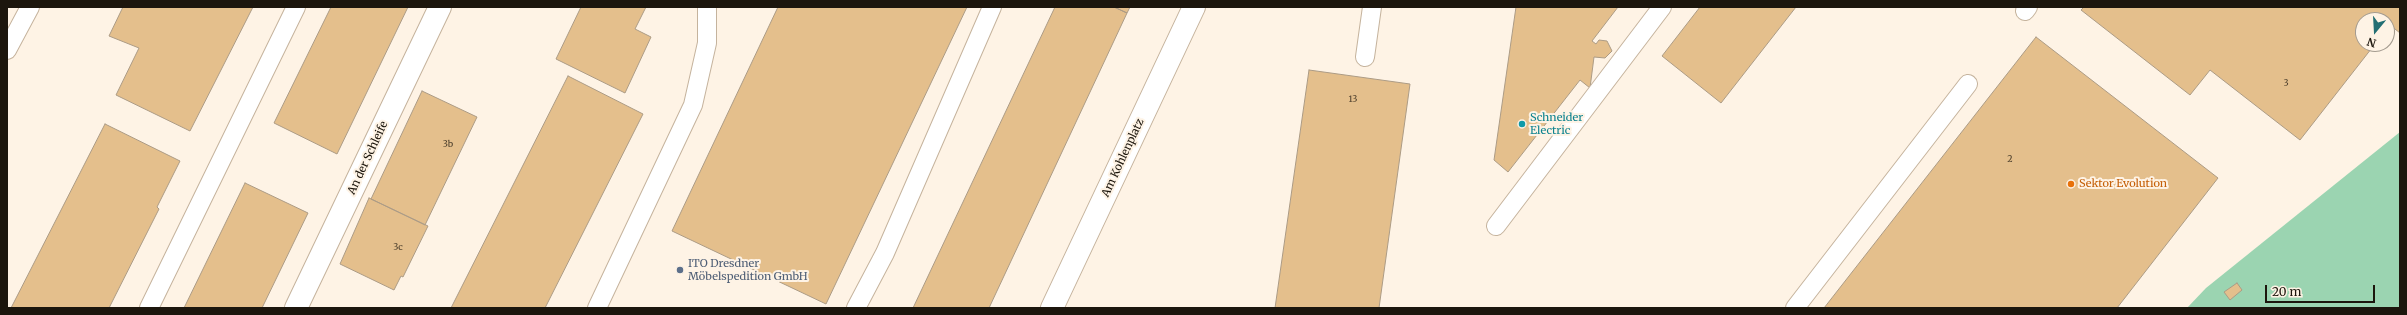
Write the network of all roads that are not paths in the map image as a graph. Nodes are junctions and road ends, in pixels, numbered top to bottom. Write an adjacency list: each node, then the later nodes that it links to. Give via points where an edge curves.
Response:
1 (30, 7): 9 (lane)
2 (296, 7): 13 (lane)
3 (440, 7): 14 (street, An der Schleife)
4 (707, 7): 15 (lane, via 707,43 693,105)
5 (992, 7): 16 (lane, via 885,253)
6 (1194, 7): 17 (street, Am Kohlenplatz)
7 (1372, 7): 10 (lane)
8 (1662, 7): 12 (lane)
9 (7, 50)
10 (1365, 57)
11 (1968, 84): 18 (lane)
12 (1496, 226)
13 (149, 308)
14 (296, 308)
15 (597, 308)
16 (856, 308)
17 (1052, 308)
18 (1795, 308)

